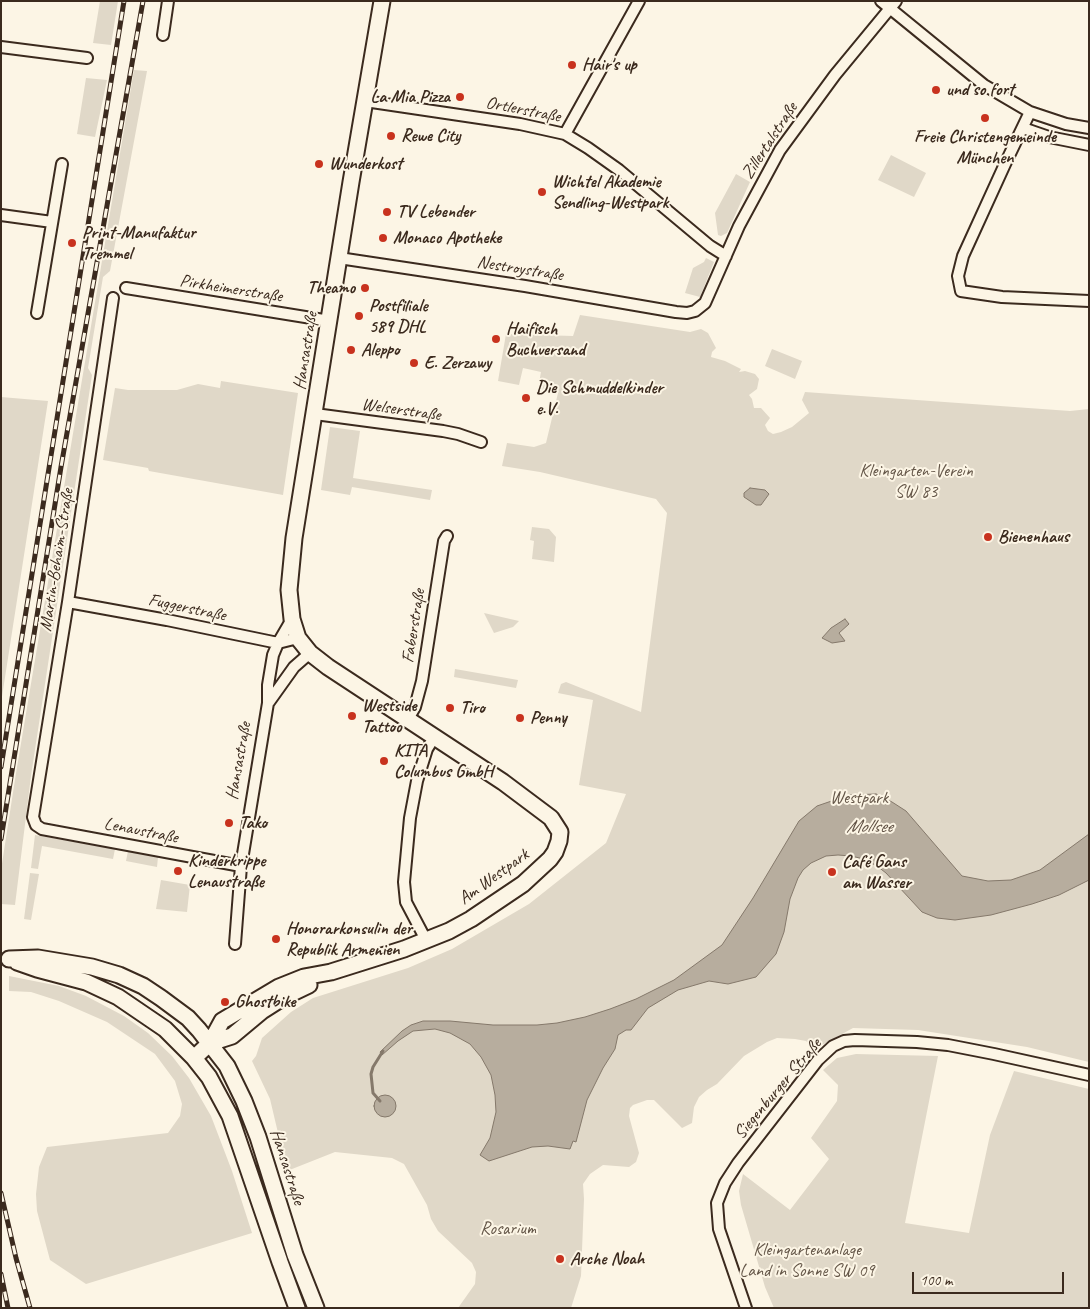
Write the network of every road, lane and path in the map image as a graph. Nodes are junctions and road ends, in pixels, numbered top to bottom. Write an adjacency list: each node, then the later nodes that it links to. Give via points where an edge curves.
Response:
1 (168, 1): 6 (street)
2 (382, 1): 9 (street, Hansastraße)
3 (639, 1): 13 (street)
4 (881, 1): 5 (street)
5 (893, 5): 10 (street, via 984,85); 18 (street, Zillertalstraße, via 835,75 780,150)
6 (163, 35)
7 (1, 47): 8 (street)
8 (87, 58)
9 (365, 101): 13 (street, Ortlerstraße, via 520,124); 19 (street, Hansastraße)
10 (1030, 112): 11 (street); 12 (street)
11 (1023, 128): 14 (street); 22 (street, via 963,256 958,276 961,291 1002,297)
12 (1089, 128)
13 (565, 134): 18 (street, Ortlerstraße, via 619,170)
14 (1089, 145)
15 (62, 164): 17 (street)
16 (1, 215): 17 (street)
17 (52, 222): 24 (street)
18 (726, 256): 23 (street, Zillertalstraße, via 705,303)
19 (339, 258): 23 (street, Nestroystraße, via 676,312); 25 (street, Hansastraße)
20 (126, 288): 25 (street, Pirkheimerstraße)
21 (113, 298): 29 (street, Martin-Behaim-Straße)
22 (1089, 301)
23 (695, 312)
24 (37, 313)
25 (330, 321): 26 (street, Hansastraße)
26 (315, 414): 27 (street, Welserstraße, via 458,434); 30 (street, Hansastraße, via 293,547 289,590)
27 (482, 442)
28 (447, 536): 35 (street, Faberstraße, via 422,681)
29 (68, 602): 32 (street, Fuggerstraße); 37 (street, Martin-Behaim-Straße, via 33,817)
30 (292, 619): 31 (street, Am Westpark); 32 (street, Hansastraße)
31 (298, 638): 32 (street, Fuggerstraße); 33 (street, Am Westpark)
32 (278, 643): 34 (street, Hansastraße, via 273,655)
33 (310, 653): 34 (street, Hansastraße, via 294,667); 35 (street, Am Westpark)
34 (268, 703): 38 (street, Hansastraße)
35 (408, 719): 36 (street, Am Westpark)
36 (434, 736): 39 (street, via 417,781 404,882 406,902); 39 (street, Am Westpark, via 551,818 560,832 555,852 523,884 471,919)
37 (36, 826): 38 (street, Lenaustraße)
38 (241, 866): 40 (street, Hansastraße)
39 (426, 940): 42 (street, Am Westpark, via 331,972 270,1006 232,1036)
40 (235, 944)
41 (5, 959): 42 (street, Hansastraße, via 38,958 118,975 144,986 175,1008); 43 (street, Hansastraße, via 86,982 118,996 165,1029)
42 (210, 1044): 43 (street, Am Westpark); 46 (street, Hansastraße, via 227,1066 251,1118 295,1255)
43 (194, 1058): 45 (street, Hansastraße, via 209,1077 230,1116)
44 (1089, 1075): 47 (street, Siegenburger Straße, via 948,1045 868,1040 844,1041 833,1046 818,1060 738,1163 717,1203 718,1229)
45 (297, 1308)
46 (316, 1308)
47 (746, 1308)

